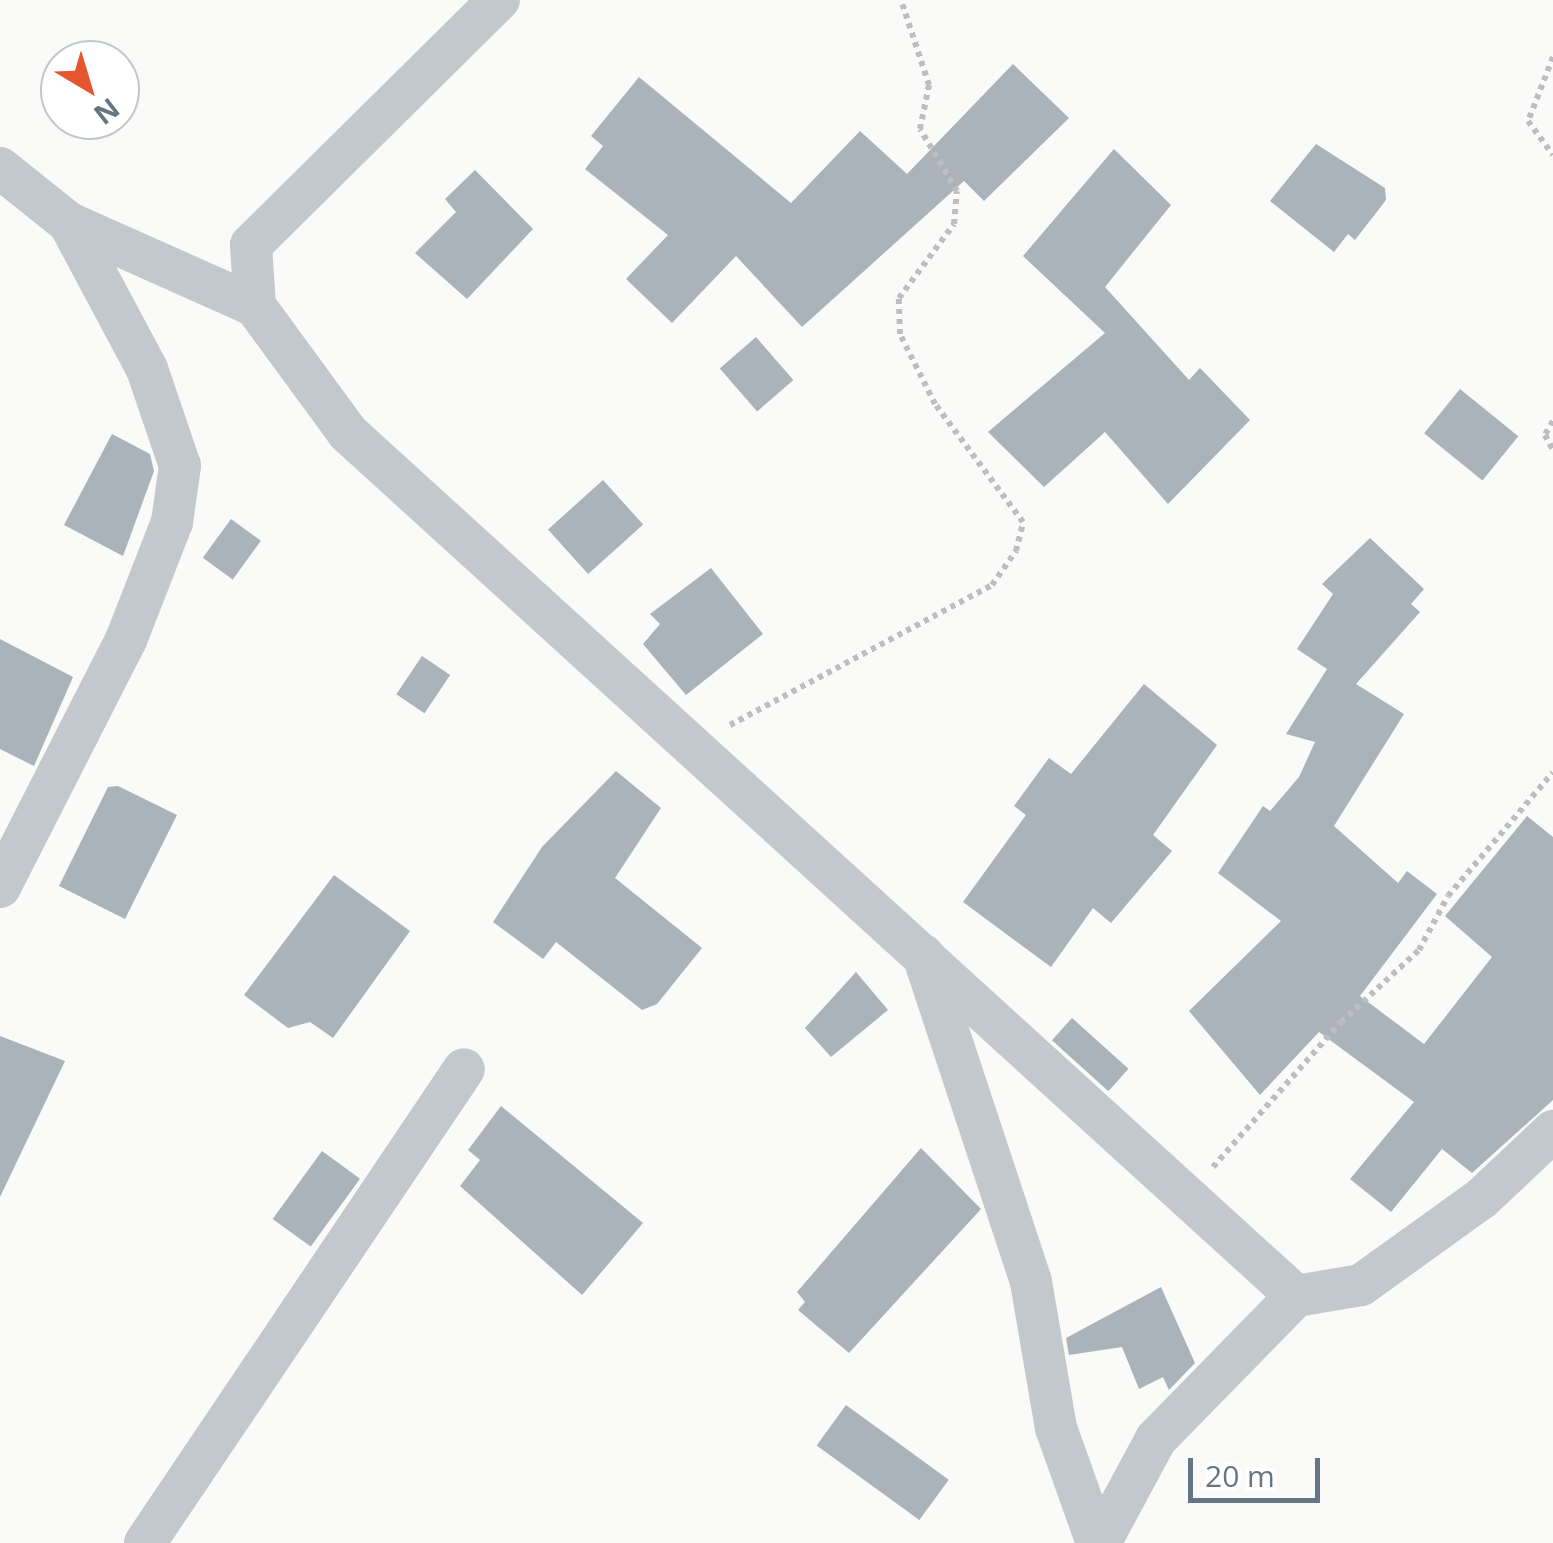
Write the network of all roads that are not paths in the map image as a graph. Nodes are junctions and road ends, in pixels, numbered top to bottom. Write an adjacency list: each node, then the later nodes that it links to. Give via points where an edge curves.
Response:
1 (499, 0): 4 (street, via 251,245)
2 (5, 183): 3 (street)
3 (70, 223): 4 (street); 5 (street, via 147,370 180,466 172,522 126,640)
4 (255, 306): 6 (street, via 348,433)
5 (0, 887)
6 (922, 954): 9 (street); 11 (street, via 1031,1282 1056,1428)
7 (464, 1069): 10 (street)
8 (1553, 1131): 9 (street, via 1482,1198 1361,1285)
9 (1296, 1296): 11 (street, via 1156,1438)
10 (144, 1543)
11 (1098, 1543)

